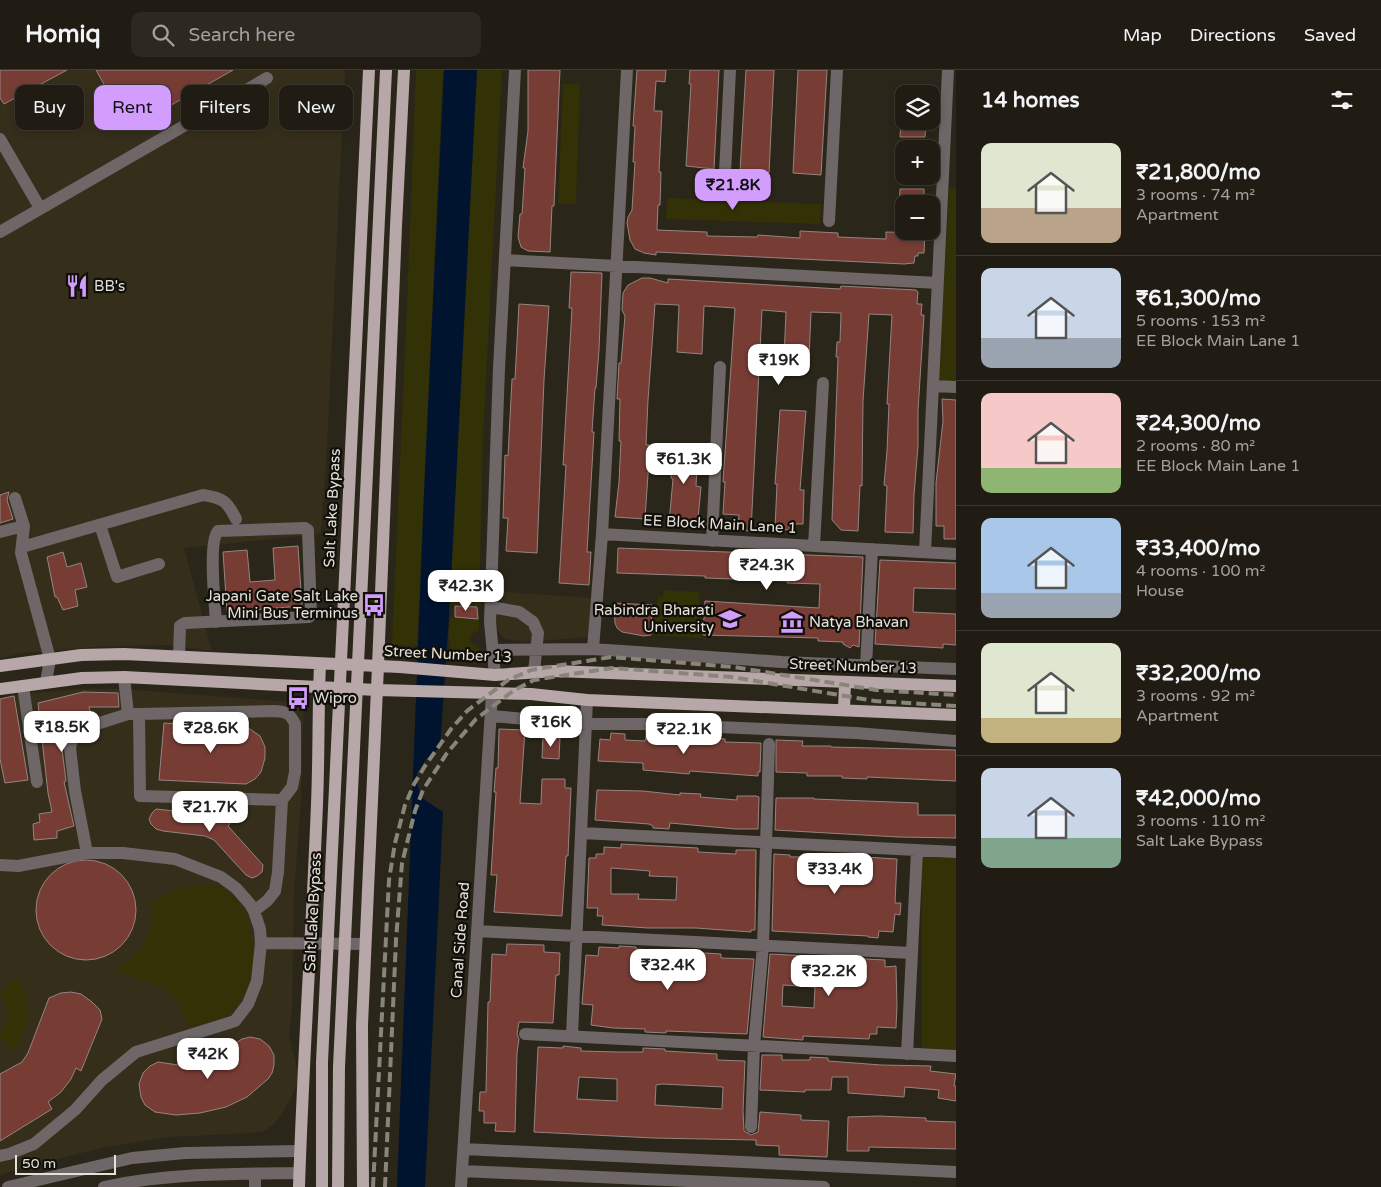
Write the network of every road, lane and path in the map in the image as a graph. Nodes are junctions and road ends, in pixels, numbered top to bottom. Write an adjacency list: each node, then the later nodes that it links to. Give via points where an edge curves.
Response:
1 (369, 70): 103 (main road, Salt Lake Bypass, bridge, via 322,1062)
2 (386, 70): 104 (main road, bridge, via 339,1057)
3 (404, 70): 45 (main road)
4 (515, 70): 16 (street)
5 (627, 70): 17 (street)
6 (730, 70): 11 (street)
7 (837, 70): 14 (street)
8 (948, 70): 12 (street)
9 (267, 78): 13 (street)
10 (0, 139): 13 (street)
11 (725, 173)
12 (949, 183): 18 (street)
13 (40, 208): 15 (street)
14 (829, 221)
15 (0, 232)
16 (505, 260): 17 (street); 36 (street, via 498,368)
17 (616, 267): 18 (street); 28 (street)
18 (938, 283): 21 (street)
19 (720, 367): 29 (street)
20 (823, 383): 30 (street)
21 (933, 386): 22 (street); 33 (street)
22 (956, 387)
23 (15, 498): 26 (street)
24 (236, 519): 25 (street, via 228,504 216,497 203,495)
25 (100, 525): 31 (street); 35 (street, via 117,577)
26 (24, 526): 27 (street); 31 (street)
27 (0, 532)
28 (602, 534): 29 (street, EE Block Main Lane 1); 38 (street)
29 (712, 541): 30 (street, EE Block Main Lane 1)
30 (814, 546): 32 (street, EE Block Main Lane 1)
31 (22, 548): 42 (street)
32 (872, 549): 33 (street, EE Block Main Lane 1); 46 (street)
33 (925, 552): 34 (street, EE Block Main Lane 1)
34 (956, 554)
35 (159, 564)
36 (491, 607): 39 (street); 40 (street, via 519,612 533,622 538,633)
37 (216, 622): 37 (street, via 215,535 218,532 308,530 309,617); 41 (street, via 182,624)
38 (592, 649): 40 (street); 46 (street)
39 (493, 650): 40 (street); 50 (street)
40 (536, 650): 49 (street)
41 (179, 656): 42 (main road, Street Number 13, via 81,655); 43 (main road, Street Number 13)
42 (50, 659): 44 (main road, Street Number 13); 52 (street)
43 (320, 664): 45 (main road, Street Number 13); 57 (main road)
44 (0, 666)
45 (378, 666): 50 (main road, Street Number 13); 59 (main road)
46 (866, 666): 47 (street)
47 (912, 667): 48 (street); 54 (street)
48 (956, 669)
49 (534, 672): 50 (main road, Street Number 13); 53 (main road, Street Number 13)
50 (491, 674)
51 (124, 677): 52 (main road); 57 (main road); 63 (street)
52 (46, 682): 55 (main road)
53 (845, 682): 54 (main road, Street Number 13); 62 (main road)
54 (913, 684): 56 (main road, Street Number 13)
55 (24, 686): 58 (main road); 69 (street)
56 (956, 686)
57 (319, 687): 59 (main road); 81 (main road)
58 (0, 689)
59 (377, 690): 60 (main road); 82 (main road)
60 (492, 694): 61 (main road); 65 (street, Canal Side Road)
61 (587, 700): 62 (main road); 66 (street)
62 (844, 710): 64 (main road)
63 (133, 714): 70 (street, via 140,796); 70 (street, via 284,712 292,717 295,724 295,772 292,787); 75 (street, via 81,729 73,737 70,748 75,791)
64 (956, 715)
65 (491, 716): 66 (street); 78 (street, Canal Side Road)
66 (586, 724): 67 (street, via 856,733); 71 (street)
67 (956, 741)
68 (769, 744): 72 (street)
69 (37, 782)
70 (282, 800): 77 (street, via 275,891)
71 (582, 833): 72 (street); 79 (street)
72 (766, 843): 73 (street); 83 (street)
73 (917, 851): 74 (street); 84 (street)
74 (956, 852)
75 (87, 853): 76 (street, via 18,866); 77 (street, via 123,853 191,864 221,877 250,904)
76 (0, 865)
77 (254, 912): 80 (street, via 260,929)
78 (477, 931): 79 (street); 91 (street, Canal Side Road)
79 (577, 936): 83 (street); 86 (street)
80 (260, 944): 81 (street); 93 (street, via 257,981 248,1004 235,1021 136,1052 34,1144)
81 (310, 944): 82 (street); 92 (main road)
82 (365, 944): 105 (main road)
83 (763, 945): 84 (street); 87 (street)
84 (912, 953): 88 (street)
85 (525, 1034): 86 (street)
86 (572, 1036): 87 (street)
87 (754, 1046): 88 (street); 90 (street)
88 (908, 1054): 89 (street)
89 (956, 1056)
90 (752, 1127)
91 (464, 1149): 94 (street, Canal Side Road); 95 (street)
92 (299, 1151): 96 (main road); 98 (street, via 185,1153 132,1158)
93 (0, 1156)
94 (462, 1171): 106 (street, Canal Side Road); 107 (street)
95 (956, 1172)
96 (299, 1173): 97 (street); 102 (main road)
97 (255, 1174): 100 (street, via 186,1175); 101 (street)
98 (50, 1182): 99 (street)
99 (8, 1187)
100 (104, 1187)
101 (255, 1187)
102 (299, 1187)
103 (322, 1187)
104 (338, 1187)
105 (363, 1187)
106 (461, 1187)
107 (824, 1187)

